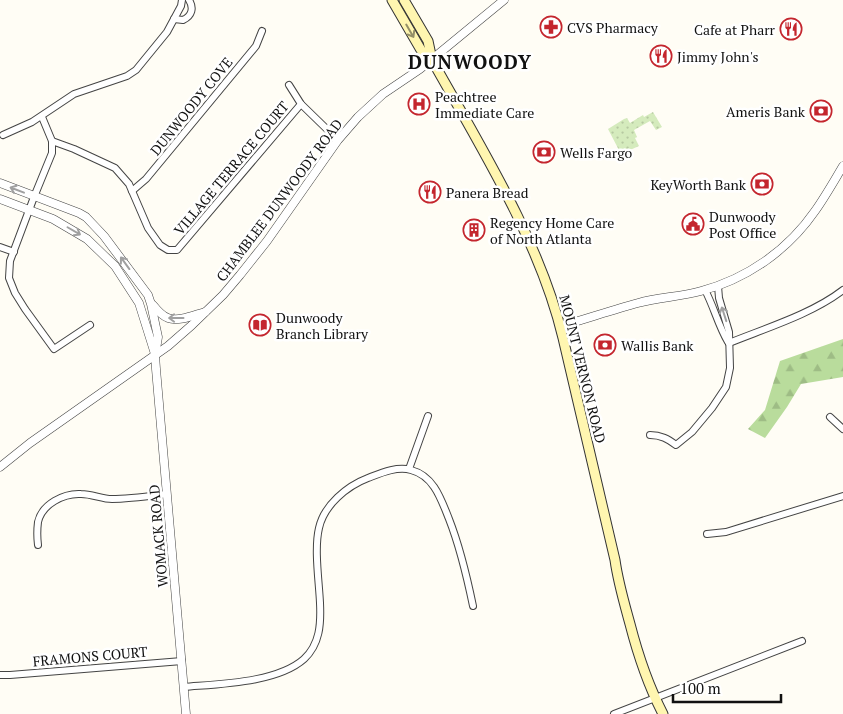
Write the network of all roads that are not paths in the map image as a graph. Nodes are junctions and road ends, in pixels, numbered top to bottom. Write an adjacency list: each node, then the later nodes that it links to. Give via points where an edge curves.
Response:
1 (182, 0): 6 (street)
2 (189, 0): 6 (street, via 192,5 190,15 183,20)
3 (392, 0): 8 (main road, MOUNT VERNON ROAD, one-way to 8, via 421,50)
4 (404, 0): 8 (main road, via 428,41)
5 (504, 0): 8 (street, CHAMBLEE DUNWOODY ROAD)
6 (174, 19): 11 (street, via 136,70 74,94)
7 (262, 30): 17 (street, DUNWOODY COVE, via 256,46 146,179)
8 (432, 60): 13 (street, CHAMBLEE DUNWOODY ROAD, via 375,101); 29 (main road, MOUNT VERNON ROAD, via 524,230)
9 (289, 85): 10 (street, VILLAGE TERRACE COURT)
10 (301, 104): 13 (street, VILLAGE TERRACE COURT); 17 (street, VILLAGE TERRACE COURT, via 177,250 168,250 160,245 148,228)
11 (42, 117): 12 (street); 14 (street)
12 (3, 135)
13 (338, 140): 27 (street, CHAMBLEE DUNWOODY ROAD, via 267,241)
14 (52, 141): 17 (street, VILLAGE TERRACE COURT, via 115,168); 18 (street, via 52,153)
15 (843, 166): 23 (street, via 816,210 787,244 767,261)
16 (0, 183): 18 (street, one-way to 16)
17 (132, 191)
18 (34, 196): 20 (street); 26 (street, one-way to 18, via 121,258 86,217)
19 (0, 199): 20 (street)
20 (30, 211): 22 (street); 31 (street, one-way to 31, via 53,219 87,239 115,266 139,303)
21 (0, 247): 22 (street)
22 (14, 252): 28 (street, via 9,278 25,309 54,349)
23 (718, 286): 24 (street); 30 (street, one-way to 23)
24 (705, 290): 29 (street, via 638,303); 30 (street)
25 (843, 290): 30 (street, via 813,308)
26 (151, 304): 27 (street, one-way to 26, via 170,319); 31 (street, via 158,337)
27 (205, 312): 31 (street, CHAMBLEE DUNWOODY ROAD)
28 (90, 324)
29 (561, 326): 47 (main road, MOUNT VERNON ROAD, via 619,582)
30 (729, 343): 35 (street, via 730,368 726,387 692,432 676,445 666,438)
31 (155, 356): 36 (street, CHAMBLEE DUNWOODY ROAD); 38 (street, WOMACK ROAD)
32 (428, 416): 37 (street)
33 (830, 417): 34 (street)
34 (843, 429)
35 (650, 435)
36 (0, 467)
37 (409, 469): 42 (street, via 419,472 432,483 441,500 456,536); 46 (street, via 394,469 363,480 344,491 323,516 317,549 319,633 304,659 268,677)
38 (166, 494): 41 (street, via 111,499 68,495 46,508 39,519); 44 (street, WOMACK ROAD)
39 (843, 496): 40 (street, via 726,532)
40 (707, 534)
41 (38, 545)
42 (473, 606)
43 (802, 641): 47 (street)
44 (182, 661): 45 (street, FRAMONS COURT); 46 (street, WOMACK ROAD)
45 (0, 675)
46 (184, 687): 48 (street, WOMACK ROAD)
47 (651, 700): 49 (street); 50 (main road, MOUNT VERNON ROAD)
48 (186, 714)
49 (614, 714)
50 (663, 714)

